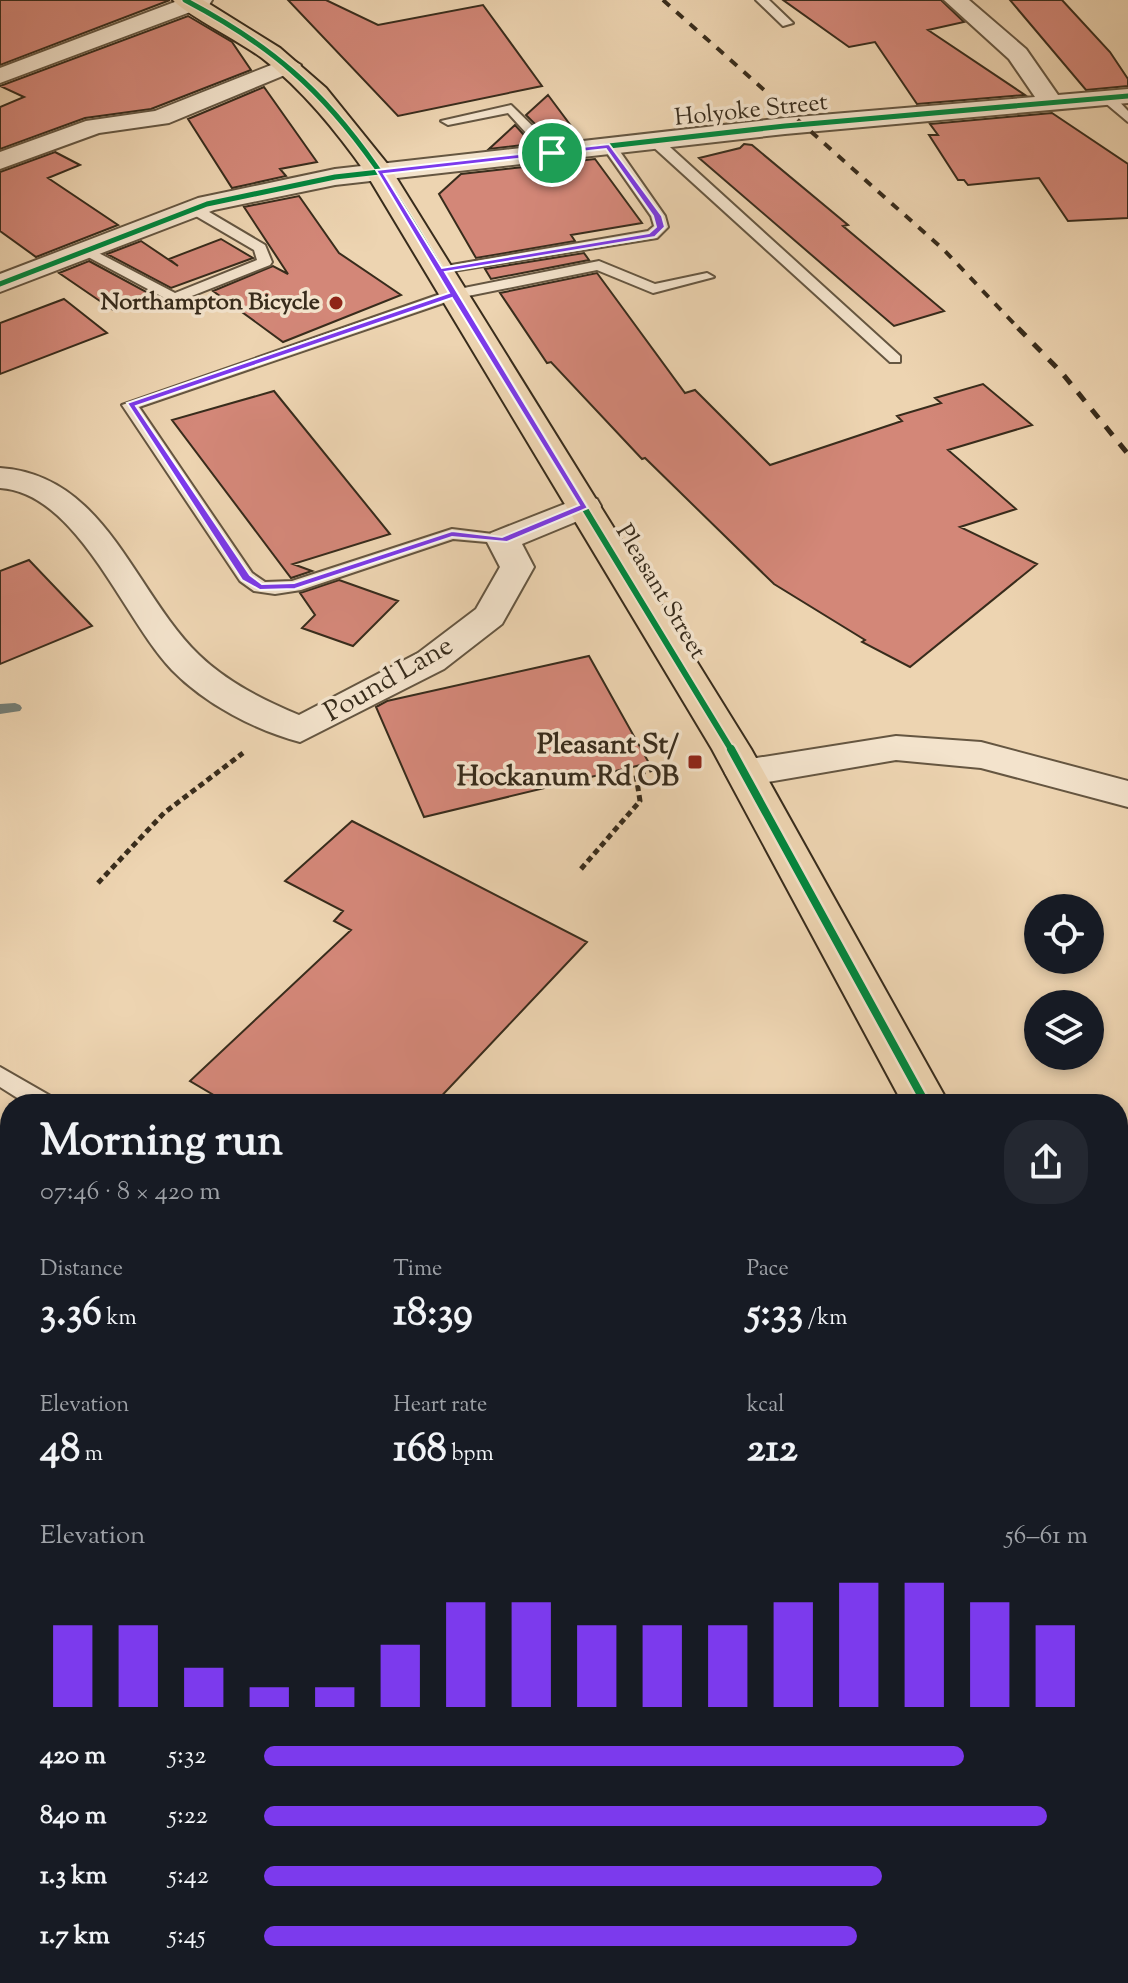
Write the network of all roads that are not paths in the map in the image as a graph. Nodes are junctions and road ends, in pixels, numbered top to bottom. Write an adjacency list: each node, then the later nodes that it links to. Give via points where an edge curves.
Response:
1 (762, 0): 4 (lane)
2 (955, 0): 8 (street, via 1018,54)
3 (193, 1): 5 (main road, Pleasant Street); 6 (street)
4 (787, 23)
5 (289, 65): 14 (street, via 160,118 95,126); 15 (main road, Pleasant Street, via 321,94)
6 (0, 76)
7 (1118, 97): 8 (street, Holyoke Street); 9 (lane)
8 (1051, 102): 11 (street, Holyoke Street)
9 (1128, 118)
10 (448, 121): 13 (lane, via 511,109)
11 (655, 141): 12 (street, Holyoke Street); 21 (lane)
12 (609, 146): 13 (street, Holyoke Street); 19 (lane, via 658,216 661,227 652,235)
13 (552, 153): 15 (street, Holyoke Street)
14 (0, 161)
15 (379, 172): 16 (street, Holyoke Street, via 268,190); 19 (main road, Pleasant Street)
16 (194, 209): 17 (street, Holyoke Street); 17 (lane, via 260,248 265,262 174,299)
17 (84, 251): 20 (street, Holyoke Street)
18 (707, 277): 19 (lane, via 653,289 599,265)
19 (447, 282): 23 (main road, Pleasant Street); 24 (lane, via 356,326 130,405 246,577 260,587 295,586 452,534)
20 (0, 284)
21 (895, 359)
22 (0, 478): 24 (street, Pound Lane, via 27,480 56,497 182,659 202,678 292,727 431,661 490,616 517,567)
23 (585, 506): 24 (street); 25 (main road, Pleasant Street)
24 (503, 540)
25 (744, 773): 26 (street, via 896,748 981,755); 29 (main road, Pleasant Street, via 841,940)
26 (1128, 794)
27 (0, 1076): 28 (lane)
28 (30, 1094)
29 (921, 1094)

